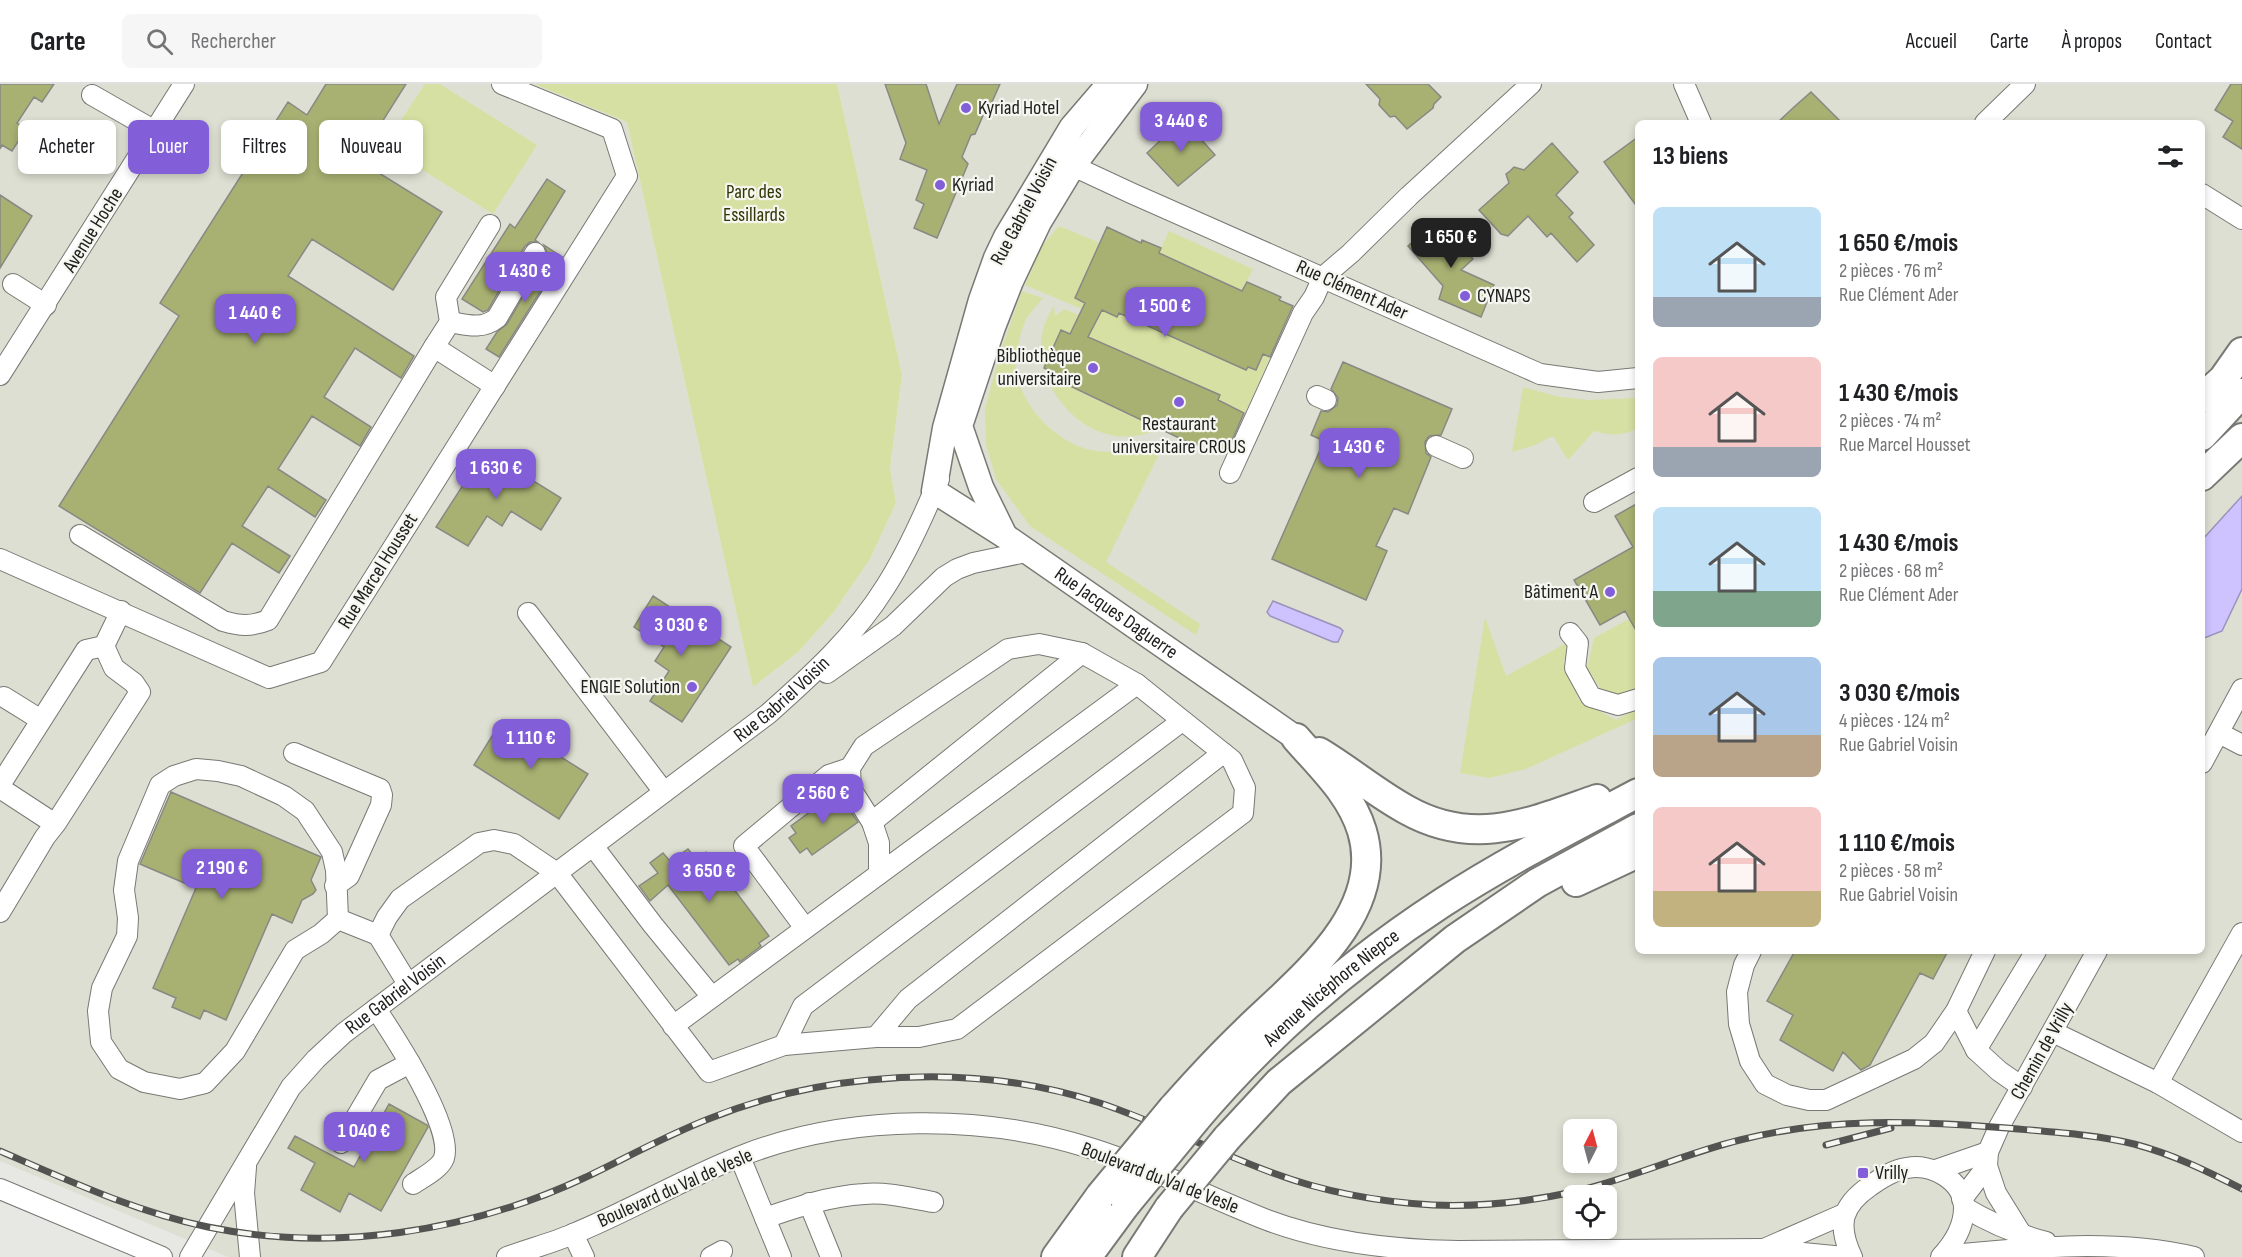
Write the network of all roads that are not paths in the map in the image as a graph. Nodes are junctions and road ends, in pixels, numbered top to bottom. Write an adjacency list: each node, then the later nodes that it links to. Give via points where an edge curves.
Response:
1 (184, 84): 10 (street, Avenue Hoche)
2 (502, 84): 27 (street, Rue Marcel Housset, via 612,129 627,176)
3 (1109, 84): 13 (main road, Rue Gabriel Voisin, via 1072,127)
4 (1135, 84): 13 (main road)
5 (1531, 84): 19 (street)
6 (1684, 84): 11 (street)
7 (2025, 84): 12 (street)
8 (92, 95): 9 (street)
9 (136, 120)
10 (162, 120)
11 (1700, 120)
12 (1987, 120)
13 (1065, 159): 19 (street, Rue Clément Ader); 30 (main road, via 1011,281); 38 (main road, Rue Gabriel Voisin, via 1006,237 981,300 945,428)
14 (128, 174): 21 (street, Avenue Hoche)
15 (2205, 196): 16 (street)
16 (2242, 219)
17 (490, 225): 22 (street, via 446,297)
18 (535, 253): 22 (street, via 497,318 475,327)
19 (1323, 277): 26 (street, Rue Clément Ader, via 1540,374 1598,382); 35 (street)
20 (13, 284): 21 (street)
21 (46, 304): 25 (street, Avenue Hoche)
22 (450, 322): 23 (street)
23 (434, 347): 27 (street); 40 (street, via 268,620 254,626 223,621)
24 (2242, 352): 29 (highway, via 2223,379)
25 (0, 375)
26 (1635, 378)
27 (495, 386): 44 (street, Rue Marcel Housset, via 321,662 269,678)
28 (2242, 393): 31 (highway)
29 (2205, 395)
30 (960, 426): 38 (street); 41 (main road, via 981,487)
31 (2205, 433)
32 (2242, 438): 36 (highway)
33 (1436, 446): 34 (street)
34 (1463, 458)
35 (1230, 473)
36 (2205, 473)
37 (1635, 480): 39 (street)
38 (934, 490): 41 (main road, Rue Jacques Daguerre); 53 (street, Rue Gabriel Voisin, via 886,586 831,656)
39 (1594, 502)
40 (80, 535)
41 (1005, 536): 42 (main road, Rue Jacques Daguerre)
42 (1026, 552): 53 (street, via 973,563 944,577 893,626); 57 (main road, Rue Jacques Daguerre)
43 (0, 559): 44 (street, Rue Marcel Housset)
44 (121, 611): 47 (street)
45 (528, 613): 65 (street)
46 (1570, 633): 52 (street, via 1578,643 1575,668 1591,697 1618,705)
47 (104, 646): 54 (street, via 86,650); 68 (street, via 114,668 140,692)
48 (1082, 653): 49 (street); 62 (street, via 1040,644 1008,649 864,746); 67 (street)
49 (1137, 684): 55 (street); 73 (street)
50 (2242, 689): 56 (street)
51 (4, 697): 54 (street)
52 (1635, 700)
53 (768, 714): 65 (street, Rue Gabriel Voisin)
54 (41, 720): 63 (street)
55 (1182, 721): 61 (street); 92 (street, via 803,1006)
56 (2210, 735): 58 (street); 59 (street)
57 (1296, 738): 64 (highway, via 1407,810 1464,830 1521,825); 97 (highway, via 1350,803 1356,816 1367,859 1360,897 1341,932 1316,963 1224,1052)
58 (2242, 745)
59 (2205, 752)
60 (294, 753): 74 (street, via 380,789 382,795 350,876)
61 (1222, 753): 91 (street, via 908,999); 91 (street, via 1232,759 1245,788 1243,813 957,1029 919,1037)
62 (850, 768): 67 (street, via 851,789); 77 (street, via 829,776 744,846)
63 (0, 786): 68 (street)
64 (1635, 786)
65 (664, 792): 70 (street, Rue Gabriel Voisin)
66 (1635, 795): 97 (highway, Avenue Nicéphore Niepce, via 1500,867 1392,937)
67 (872, 822): 73 (street, via 879,843)
68 (55, 825): 75 (street)
69 (1635, 830): 80 (highway, Avenue Nicéphore Niepce, via 1538,883)
70 (593, 846): 72 (street, Rue Gabriel Voisin); 86 (street)
71 (1635, 854): 80 (highway)
72 (557, 873): 79 (street, via 514,844 494,840 479,843 400,899); 85 (street, Rue Gabriel Voisin); 89 (street)
73 (879, 874): 77 (street)
74 (335, 886): 76 (street); 76 (street, via 332,852 305,811 284,796 241,776 218,771 196,769 167,780 160,785 128,861 124,890 129,918 127,936 102,988 98,1011 101,1041 119,1069 144,1082 180,1089 205,1083 235,1051 295,950)
75 (0, 912)
76 (338, 920): 79 (street)
77 (806, 928): 86 (street)
78 (2242, 933): 95 (street)
79 (378, 935): 85 (street)
80 (1455, 939): 127 (highway, Avenue Nicéphore Niepce, bridge, via 1280,1082 1169,1208)
81 (1750, 954): 88 (street, via 1737,992 1739,1024 1750,1061 1765,1084 1787,1095 1826,1100 1914,1059 1934,1042)
82 (1984, 954): 88 (street)
83 (2034, 954): 93 (street)
84 (2095, 954): 90 (street, Chemin de Vrilly)
85 (408, 984): 87 (street, Rue Gabriel Voisin)
86 (711, 997): 89 (street)
87 (376, 1009): 94 (street); 102 (street, Rue Gabriel Voisin, via 344,1033 303,1073)
88 (1956, 1011): 93 (street)
89 (673, 1026): 92 (street, via 710,1072)
90 (2053, 1032): 95 (street); 96 (street, Chemin de Vrilly)
91 (876, 1037): 92 (street)
92 (784, 1045)
93 (1976, 1050): 96 (street)
94 (410, 1063): 99 (street, via 378,1080); 104 (street, via 446,1140 441,1164)
95 (2158, 1083): 98 (street)
96 (2022, 1086): 101 (street, Chemin de Vrilly)
97 (1184, 1113): 106 (highway, Avenue Nicéphore Niepce, bridge)
98 (2242, 1132)
99 (341, 1143)
100 (740, 1157): 111 (street); 112 (street, Boulevard du Val de Vesle); 116 (street, Boulevard du Val de Vesle, via 807,1137 870,1126 981,1126 1089,1148 1269,1221 1315,1235)
101 (1987, 1159): 103 (street); 109 (street, Chemin de Vrilly); 113 (street, via 1996,1193)
102 (247, 1162): 119 (street, Rue Gabriel Voisin); 120 (street, Rue Gabriel Voisin, via 244,1193)
103 (1936, 1170): 109 (street, via 1951,1181); 110 (street, via 1909,1167 1890,1173 1855,1198)
104 (413, 1184)
105 (0, 1189): 118 (street)
106 (1113, 1200): 125 (highway); 126 (highway, Avenue Nicéphore Niepce)
107 (933, 1202): 108 (street, via 864,1194)
108 (809, 1203): 111 (street); 124 (street)
109 (1963, 1203): 113 (street, via 1988,1221); 130 (street, via 1962,1220 1953,1243)
110 (1844, 1214): 115 (street, Boulevard du Val de Vesle); 129 (street, via 1845,1243)
111 (765, 1218): 123 (street)
112 (573, 1234): 121 (street, Boulevard du Val de Vesle); 122 (street)
113 (2022, 1235): 114 (street)
114 (2060, 1245): 130 (street); 131 (street, via 2168,1251)
115 (1762, 1250): 117 (street, Boulevard du Val de Vesle); 128 (street, Boulevard du Val de Vesle)
116 (1411, 1254): 117 (street, Boulevard du Val de Vesle)
117 (1626, 1254)
118 (162, 1257)
119 (190, 1257)
120 (250, 1257)
121 (507, 1257)
122 (584, 1257)
123 (781, 1257)
124 (831, 1257)
125 (1056, 1257)
126 (1087, 1257)
127 (1137, 1257)
128 (1844, 1257)
129 (1852, 1257)
130 (1941, 1257)
131 (2194, 1257)

